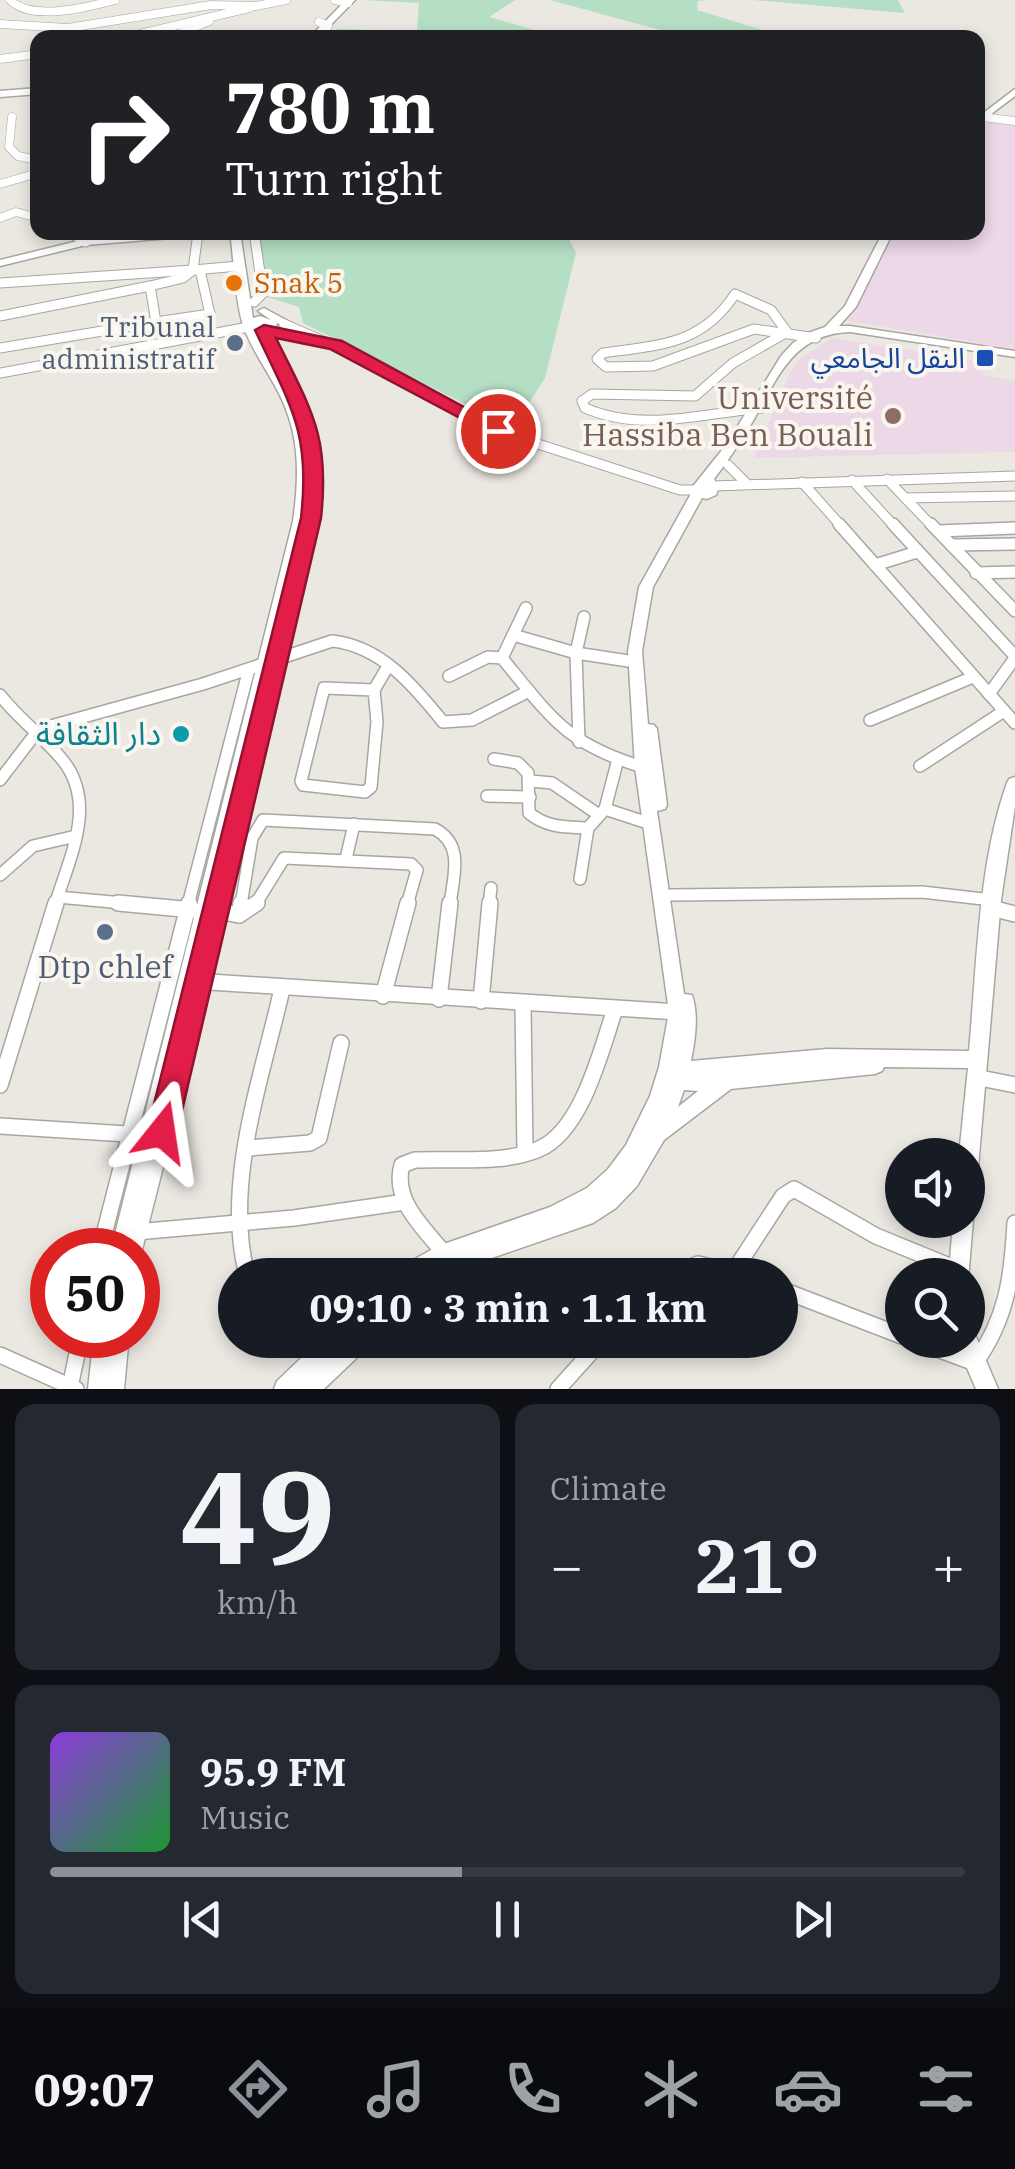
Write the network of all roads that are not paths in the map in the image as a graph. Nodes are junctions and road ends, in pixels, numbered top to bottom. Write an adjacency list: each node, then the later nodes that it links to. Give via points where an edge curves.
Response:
1 (10, 0): 8 (street)
2 (115, 0): 8 (street, via 71,12)
3 (198, 0): 6 (street)
4 (286, 0): 7 (street)
5 (344, 1): 11 (main road)
6 (221, 4): 7 (street); 12 (street, via 72,28)
7 (253, 6): 10 (street)
8 (17, 8): 9 (street)
9 (0, 12)
10 (232, 14): 13 (street); 14 (street)
11 (323, 22): 15 (main road); 16 (main road)
12 (0, 24)
13 (162, 30)
14 (190, 30)
15 (314, 30)
16 (320, 30)
17 (30, 55): 18 (street)
18 (0, 60)
19 (30, 92): 21 (main road)
20 (1015, 92): 22 (main road)
21 (0, 94)
22 (985, 115)
23 (12, 117): 26 (street)
24 (985, 119): 25 (street)
25 (1015, 121)
26 (5, 149): 27 (street)
27 (30, 158)
28 (30, 175): 29 (street)
29 (0, 184)
30 (30, 216): 31 (street)
31 (0, 218)
32 (83, 240): 39 (street)
33 (111, 240): 39 (main road)
34 (198, 240): 42 (street)
35 (236, 240): 41 (main road)
36 (245, 240): 45 (main road)
37 (255, 240): 45 (street, via 264,293)
38 (884, 240): 51 (main road, via 850,307)
39 (86, 242): 40 (main road)
40 (0, 263)
41 (240, 266): 42 (street); 48 (main road)
42 (196, 270): 43 (street); 44 (street); 47 (street, via 210,314)
43 (0, 283)
44 (150, 286): 46 (street); 47 (street)
45 (256, 305): 48 (main road); 49 (main road)
46 (0, 316)
47 (156, 322): 53 (street)
48 (259, 326): 49 (street); 52 (street); 55 (street); 86 (main road, via 304,410 311,474 311,518)
49 (291, 326): 52 (street)
50 (787, 332): 50 (street, via 750,330 653,366 606,367 596,359 704,328 722,316 735,294 771,310); 51 (street); 56 (street, via 733,363 695,396 592,394 582,401 594,413 633,422)
51 (821, 333): 54 (main road); 56 (main road)
52 (320, 338): 64 (street, via 498,431 686,492)
53 (0, 348)
54 (1015, 357)
55 (0, 373)
56 (759, 408): 57 (main road)
57 (741, 439): 58 (main road); 64 (main road)
58 (728, 465): 63 (street); 64 (main road)
59 (1015, 476): 61 (street)
60 (852, 480): 61 (street); 62 (street); 71 (street)
61 (887, 480): 66 (street)
62 (802, 482): 63 (street); 72 (street)
63 (746, 483): 64 (street)
64 (705, 488): 73 (main road)
65 (1015, 496): 66 (street)
66 (905, 498): 68 (street)
67 (1015, 528): 68 (street)
68 (938, 532): 70 (street)
69 (1015, 544): 70 (street)
70 (952, 546): 75 (street)
71 (917, 552): 72 (street); 83 (street)
72 (874, 564): 89 (street)
73 (660, 565): 85 (main road, via 640,610); 104 (main road, via 645,652)
74 (1015, 572): 75 (street)
75 (976, 573): 77 (street)
76 (1015, 597): 77 (street)
77 (1000, 598): 79 (street)
78 (526, 608): 81 (street)
79 (1015, 611)
80 (584, 616): 82 (street)
81 (514, 635): 82 (street); 84 (street)
82 (576, 653): 85 (street); 100 (street)
83 (1015, 657): 92 (street)
84 (502, 658): 88 (street); 91 (street)
85 (635, 662): 104 (main road)
86 (264, 664): 87 (street, via 344,641); 99 (street, via 70,718); 122 (main road); 122 (street)
87 (388, 666): 90 (street); 91 (street, via 416,684 438,719 449,723 472,720)
88 (449, 676)
89 (974, 677): 92 (street); 97 (street)
90 (374, 690): 90 (street, via 371,787 365,792 303,786 324,688)
91 (529, 692): 100 (street)
92 (989, 694): 94 (street)
93 (0, 695): 96 (street)
94 (1004, 711): 98 (street); 103 (street)
95 (0, 714): 96 (street)
96 (14, 716): 99 (street)
97 (870, 720)
98 (1015, 723)
99 (36, 734): 105 (street); 114 (street, via 78,782)
100 (579, 742): 102 (street)
101 (494, 759): 106 (street, via 516,760)
102 (618, 759): 104 (street); 110 (street)
103 (920, 766)
104 (649, 769): 112 (main road); 119 (main road)
105 (0, 780)
106 (532, 781): 109 (street); 110 (street, via 552,783)
107 (1015, 784): 121 (main road)
108 (487, 796): 109 (street)
109 (530, 797): 113 (street, via 536,820)
110 (602, 812): 112 (street); 113 (street)
111 (354, 824): 115 (street); 123 (street, via 263,820 252,838); 128 (street, via 430,827 453,842)
112 (651, 824): 132 (main road)
113 (588, 828): 117 (street)
114 (76, 836): 116 (street, via 33,846); 120 (street)
115 (346, 858): 123 (street, via 284,858 255,907); 127 (street, via 417,870)
116 (0, 875)
117 (580, 879)
118 (492, 888): 129 (street)
119 (670, 895): 121 (street, via 922,892); 134 (main road, via 688,1012)
120 (58, 897): 122 (street); 138 (street)
121 (991, 904): 124 (street); 135 (main road)
122 (203, 911): 123 (street); 125 (main road); 141 (street)
123 (240, 914)
124 (1015, 914)
125 (193, 980): 126 (street); 150 (main road); 151 (main road)
126 (282, 989): 127 (street); 144 (street)
127 (383, 996): 128 (street)
128 (439, 999): 129 (street)
129 (481, 1001): 130 (street)
130 (523, 1004): 131 (street); 145 (street)
131 (615, 1009): 132 (street); 145 (street, via 562,1132)
132 (678, 1012): 137 (main road)
133 (341, 1043): 144 (street, via 319,1138)
134 (686, 1050): 136 (main road); 137 (main road)
135 (975, 1069): 136 (main road, via 890,1061); 139 (street); 143 (main road)
136 (722, 1074): 137 (main road); 142 (main road)
137 (674, 1076): 142 (main road); 153 (main road, via 627,1158 592,1197)
138 (0, 1084)
139 (1015, 1085)
140 (0, 1126): 141 (street)
141 (127, 1134): 149 (street)
142 (656, 1135): 156 (main road, via 617,1193 590,1214)
143 (970, 1138)
144 (249, 1148): 148 (street)
145 (524, 1152): 146 (street, via 407,1161 397,1178)
146 (405, 1202): 148 (street); 153 (street)
147 (1015, 1223): 174 (street, via 1009,1307)
148 (240, 1224): 152 (street); 154 (street)
149 (105, 1228)
150 (126, 1228)
151 (137, 1228)
152 (160, 1230)
153 (443, 1252): 155 (main road)
154 (241, 1258)
155 (433, 1258)
156 (468, 1258)
157 (748, 1258): 158 (street, via 783,1196 794,1189)
158 (925, 1258)
159 (798, 1296): 160 (street)
160 (885, 1329)
161 (0, 1355): 175 (street)
162 (76, 1358): 173 (street)
163 (83, 1358): 173 (street)
164 (103, 1358): 176 (main road)
165 (116, 1358): 177 (main road)
166 (311, 1358): 172 (street)
167 (316, 1358): 172 (main road)
168 (340, 1358): 179 (main road)
169 (586, 1358): 180 (street)
170 (962, 1358): 174 (street)
171 (973, 1358): 174 (main road)
172 (313, 1361): 178 (main road)
173 (75, 1363): 175 (street)
174 (975, 1363): 181 (main road)
175 (73, 1388)
176 (99, 1389)
177 (113, 1389)
178 (285, 1389)
179 (308, 1389)
180 (558, 1389)
181 (987, 1389)

